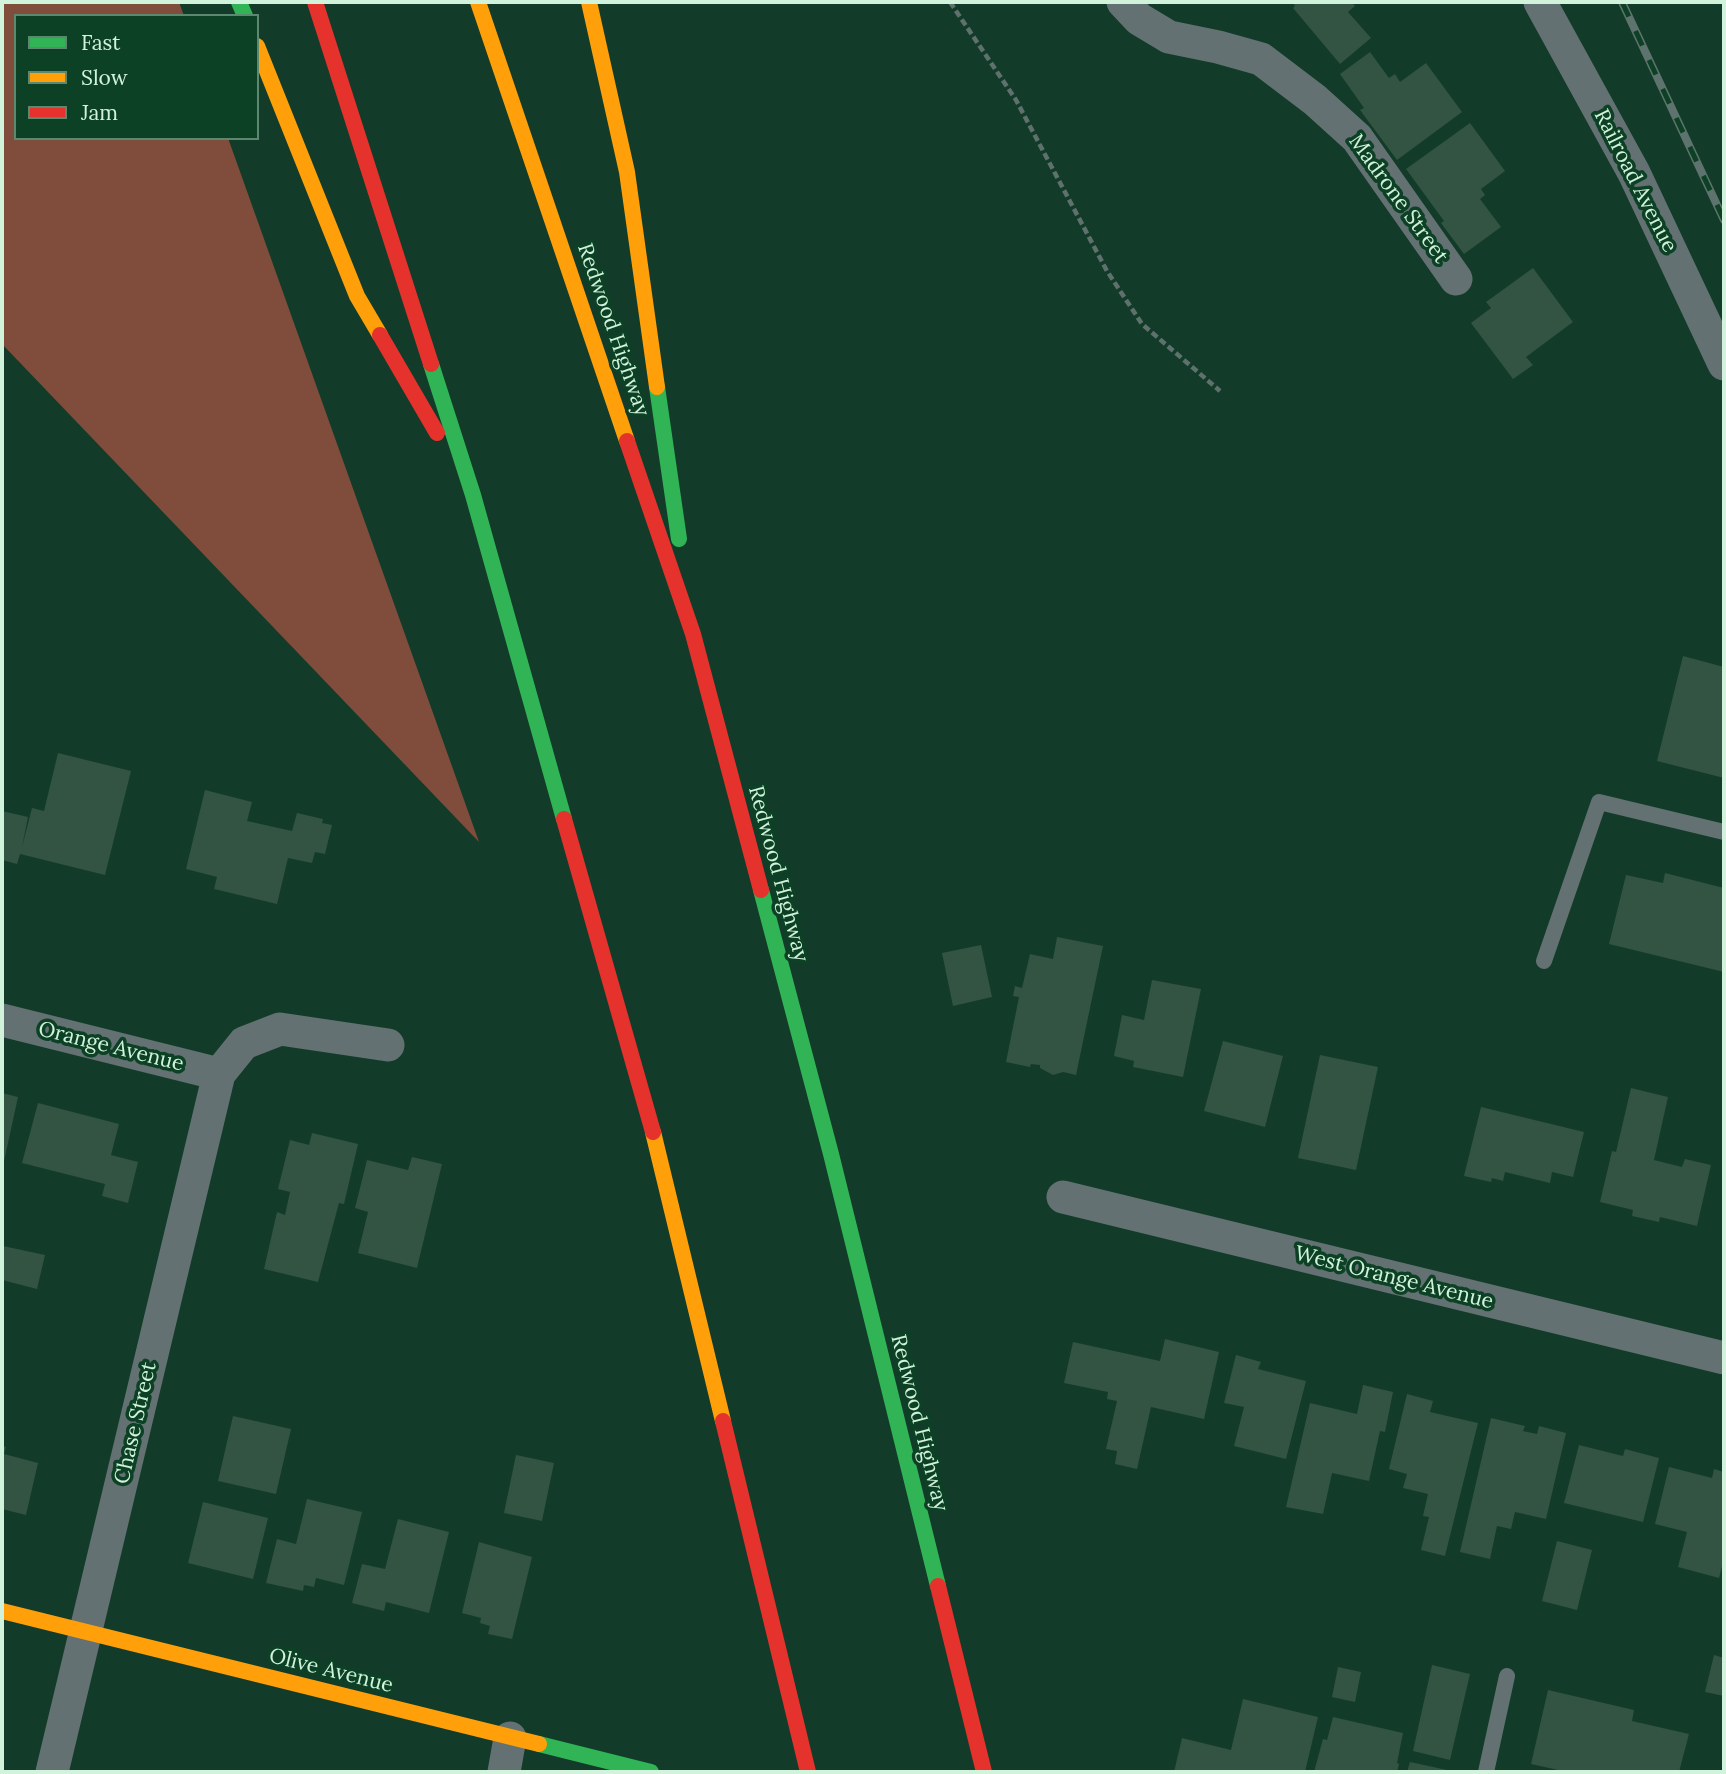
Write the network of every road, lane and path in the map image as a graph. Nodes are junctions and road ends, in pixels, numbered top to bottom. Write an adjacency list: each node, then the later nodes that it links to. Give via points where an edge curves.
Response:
1 (315, 2): 11 (main road)
2 (478, 2): 12 (main road, Redwood Highway)
3 (589, 2): 12 (main road, via 627,172)
4 (950, 2): 10 (path, via 1016,100 1107,271 1142,324)
5 (1123, 2): 8 (street, Madrone Street, via 1139,19 1169,37 1261,59 1315,100 1357,138)
6 (1540, 2): 9 (street, Railroad Avenue, via 1634,173)
7 (259, 51): 11 (main road, via 357,296)
8 (1456, 279)
9 (1724, 364)
10 (1220, 391)
11 (473, 495): 27 (main road, via 652,1130)
12 (692, 634): 28 (main road, Redwood Highway, via 831,1154)
13 (1724, 832): 14 (lane, via 1599,802)
14 (1544, 961)
15 (2, 1020): 17 (street, Orange Avenue)
16 (388, 1045): 17 (street, via 280,1029 244,1042)
17 (219, 1074): 21 (street, Chase Street)
18 (1063, 1197): 19 (street, West Orange Avenue)
19 (1724, 1359)
20 (2, 1611): 21 (main road, Olive Avenue)
21 (86, 1631): 23 (main road, Olive Avenue); 24 (street, Chase Street)
22 (1507, 1676): 29 (lane)
23 (510, 1738): 25 (street); 26 (main road, Olive Avenue)
24 (52, 1772)
25 (504, 1772)
26 (651, 1772)
27 (808, 1772)
28 (984, 1772)
29 (1486, 1772)

